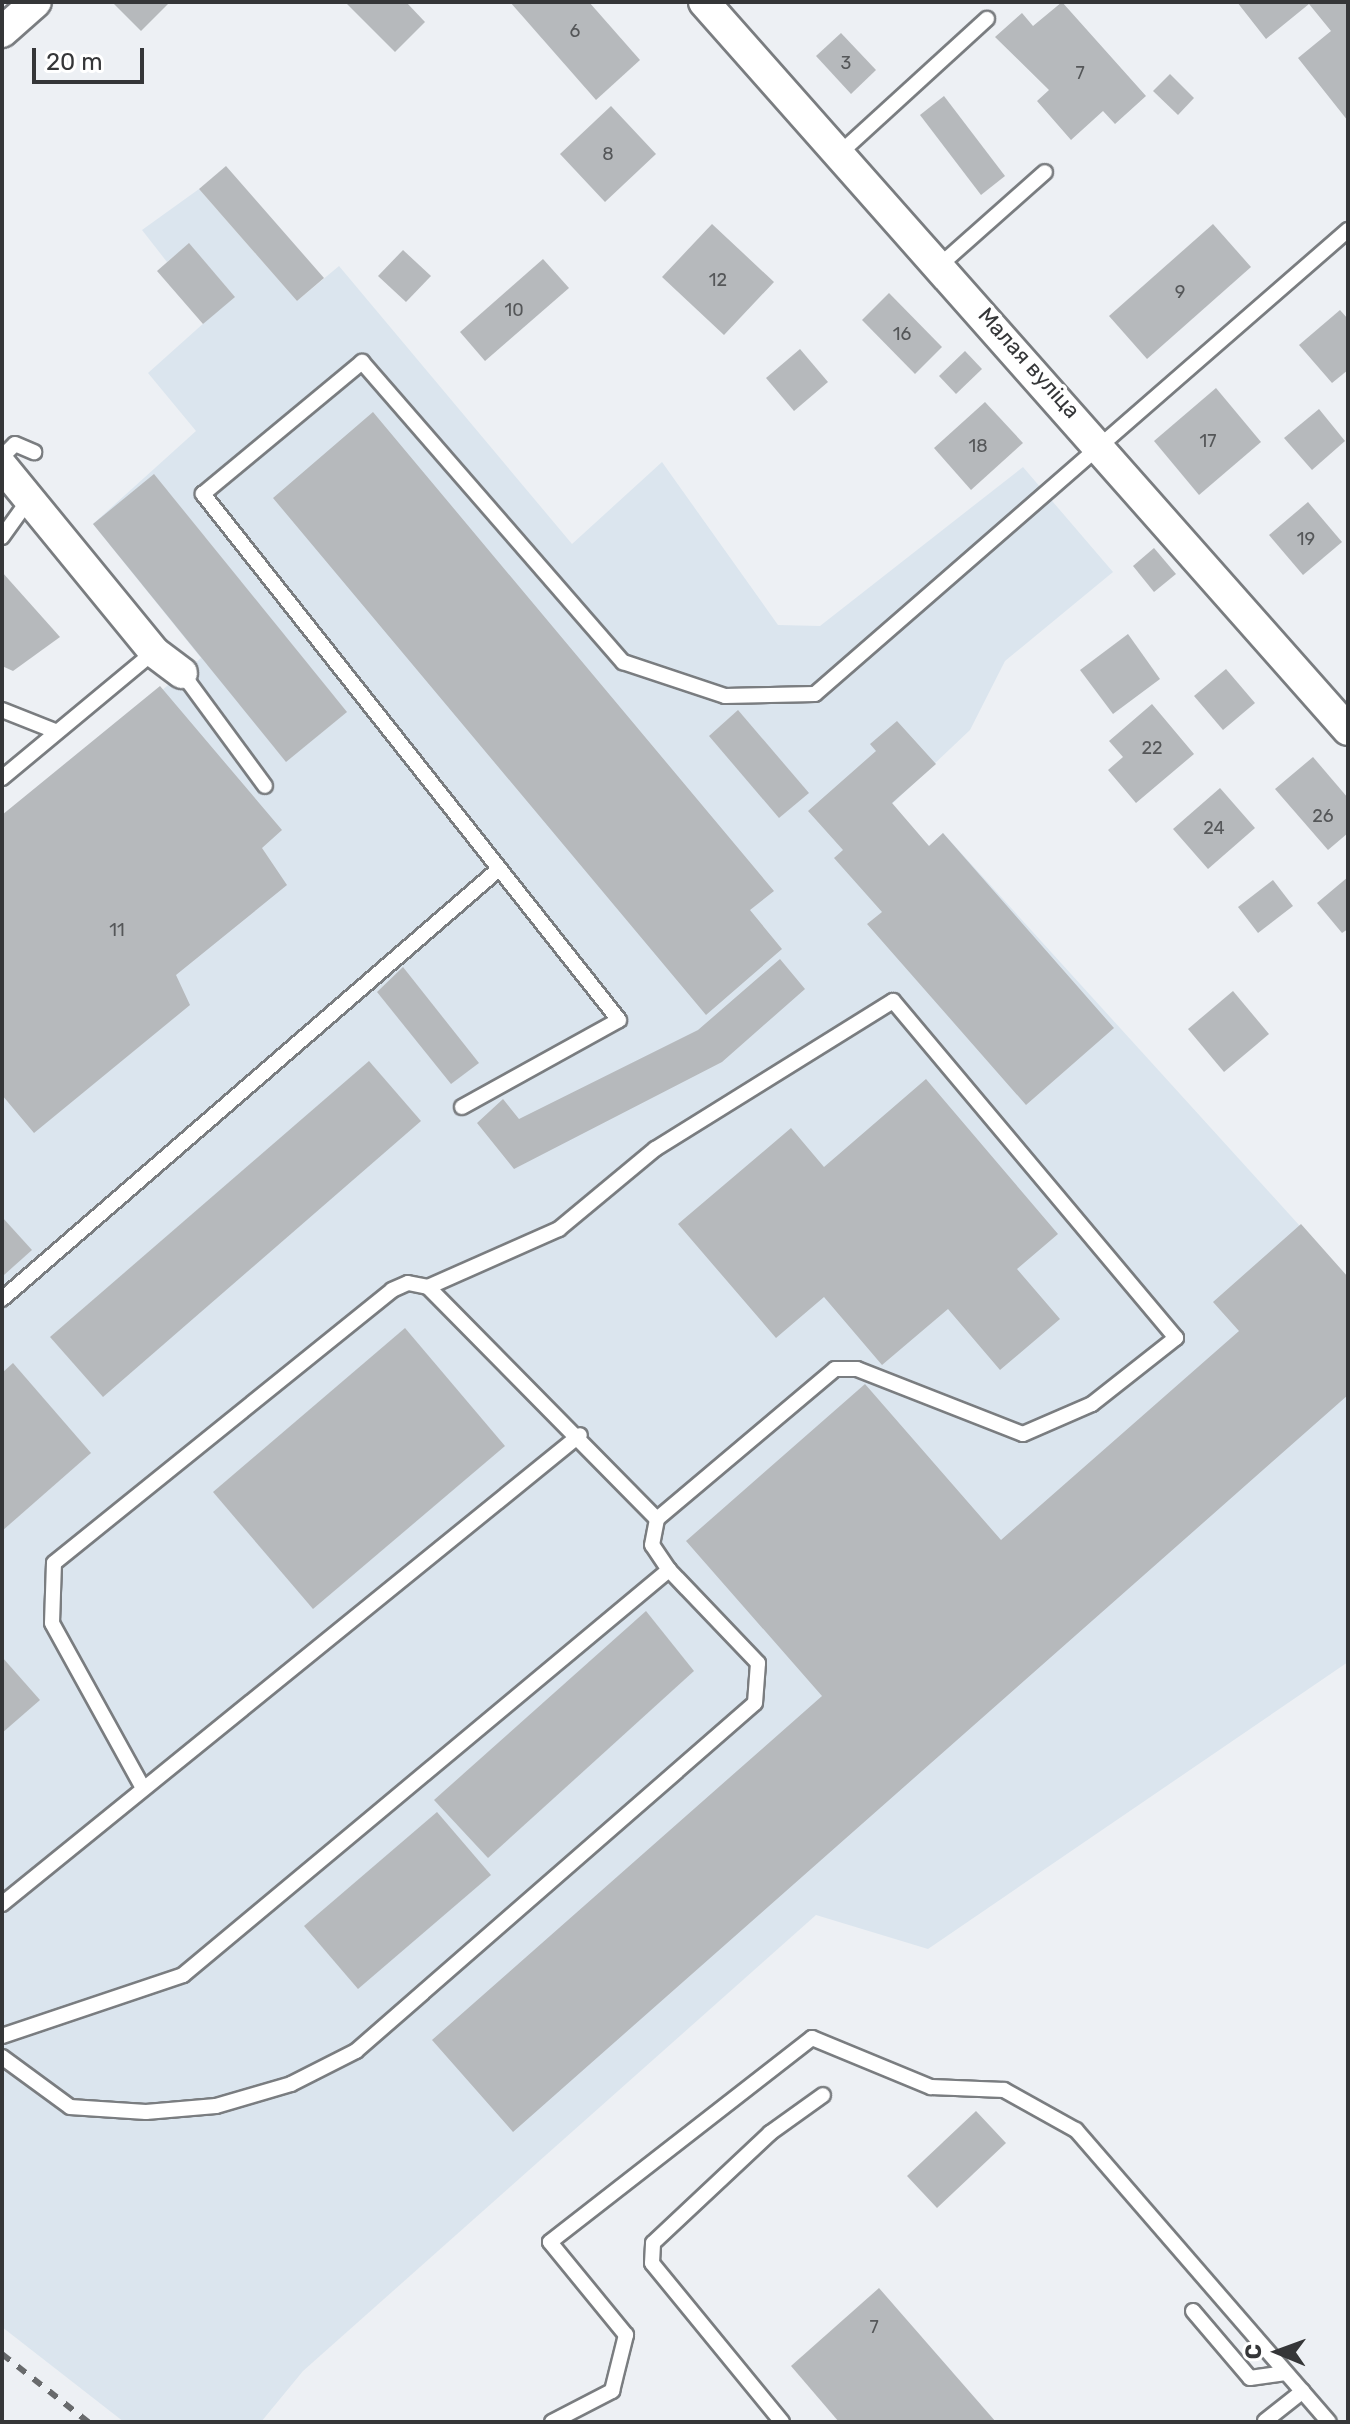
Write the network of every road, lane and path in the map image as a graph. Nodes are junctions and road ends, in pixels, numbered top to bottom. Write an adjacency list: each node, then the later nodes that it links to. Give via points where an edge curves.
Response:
1 (36, 2): 4 (street)
2 (704, 2): 5 (street, Малая вуліца)
3 (987, 19): 5 (lane)
4 (2, 32)
5 (840, 153): 8 (street, Малая вуліца)
6 (1045, 172): 8 (lane)
7 (1348, 230): 9 (lane)
8 (940, 265): 9 (street, Малая вуліца)
9 (1101, 442): 18 (street, Малая вуліца); 22 (lane, via 815,694 725,696 623,662 362,362 203,494)
10 (34, 452): 11 (lane, via 15,444)
11 (2, 457)
12 (2, 466): 13 (street)
13 (30, 498): 14 (lane); 15 (street)
14 (2, 537)
15 (154, 652): 16 (street); 19 (lane)
16 (182, 673): 21 (lane)
17 (2, 710): 19 (lane)
18 (1348, 730)
19 (55, 731): 20 (lane)
20 (2, 778)
21 (265, 786)
22 (499, 869): 23 (lane, via 619,1020); 25 (lane)
23 (462, 1107)
24 (428, 1287): 26 (lane); 27 (lane, via 559,1229 655,1149 893,1001 1176,1338 1092,1404 1023,1434 857,1369 835,1369); 29 (lane, via 408,1283 392,1290 54,1563 52,1623)
25 (2, 1299)
26 (580, 1435): 27 (lane); 29 (lane)
27 (657, 1519): 28 (lane, via 652,1545)
28 (669, 1570): 31 (lane, via 183,1975); 32 (lane, via 758,1663 755,1703 356,2051 246,2098 146,2112 70,2107)
29 (143, 1788): 30 (lane)
30 (2, 1904)
31 (2, 2036)
32 (2, 2057)
33 (823, 2095): 39 (lane, via 770,2133 653,2243 652,2263)
34 (1193, 2311): 35 (lane, via 1250,2378)
35 (1286, 2373): 36 (lane); 38 (lane, via 1076,2130 1004,2090 931,2087 812,2038 550,2242 626,2335 612,2391)
36 (1303, 2391): 37 (lane); 40 (lane)
37 (1265, 2421)
38 (552, 2422)
39 (782, 2422)
40 (1329, 2422)

